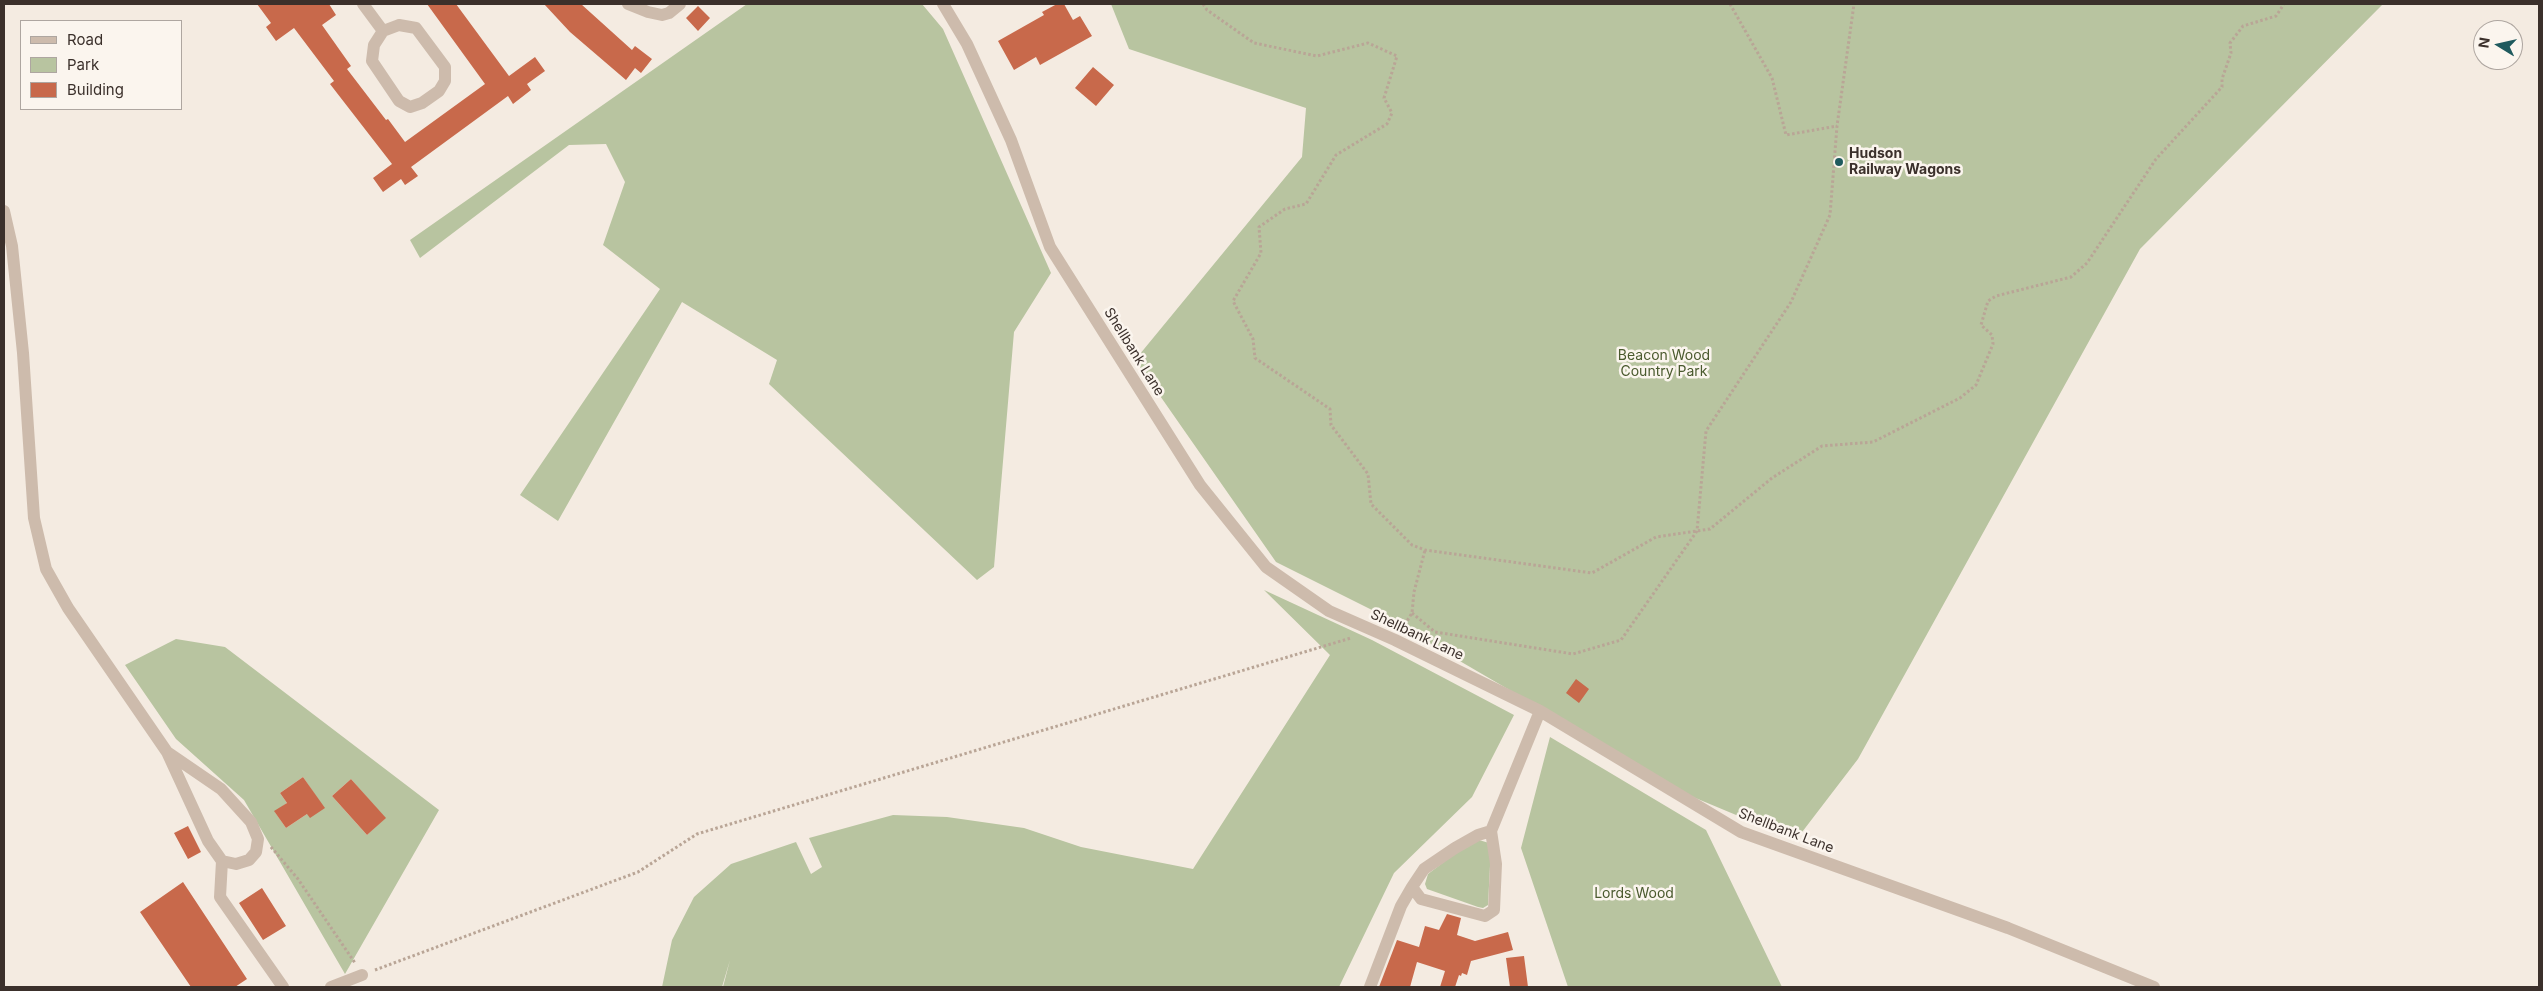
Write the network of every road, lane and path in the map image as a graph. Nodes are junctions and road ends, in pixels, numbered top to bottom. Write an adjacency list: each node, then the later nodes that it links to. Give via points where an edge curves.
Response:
1 (364, 4): 9 (street)
2 (628, 4): 3 (street, via 662,15)
3 (680, 4)
4 (942, 4): 15 (street, Shellbank Lane, via 967,44 1011,140 1050,247 1200,484 1266,567 1329,611)
5 (1203, 4): 13 (path, via 1254,43 1317,56 1368,43 1397,56 1384,98 1392,113 1387,124 1336,155 1306,204 1284,210 1259,227 1261,253 1233,301 1253,339 1256,358 1330,410 1331,425 1368,474 1372,504 1412,545)
6 (1730, 4): 10 (path, via 1772,78 1786,136)
7 (1854, 4): 10 (path)
8 (2284, 4): 12 (path, via 2276,16 2242,26 2230,43 2231,54 2222,87 2156,159 2087,263 2071,277 1988,300 1981,326 1992,335 1993,344 1976,385 1960,398 1873,442 1822,446 1772,478 1710,529)
9 (383, 31): 9 (street, via 399,24 416,28 445,67 445,81 439,91 422,104 410,107 398,101 372,61 374,45)
10 (1837, 126): 12 (path, via 1830,215 1791,302 1706,431)
11 (4, 211): 16 (street, via 12,246 23,353 34,518 46,569 68,608)
12 (1697, 531): 13 (path, via 1656,537 1592,573); 13 (path, via 1621,640 1573,654 1435,632 1412,613)
13 (1425, 550)
14 (1333, 644): 21 (path, via 697,834 638,872)
15 (1540, 711): 17 (street); 25 (street, Shellbank Lane, via 1741,832 2008,928)
16 (167, 752): 19 (street, via 208,841); 19 (street, via 221,789 251,822 258,839 256,852 248,860 236,864)
17 (1491, 831): 20 (street, via 1478,835 1438,859 1424,869); 20 (street, via 1496,864 1494,910 1484,916 1421,899)
18 (269, 843): 21 (path, via 298,878)
19 (222, 861): 22 (street, via 220,897)
20 (1412, 887): 24 (street, via 1401,906)
21 (362, 975): 23 (street)
22 (283, 987)
23 (331, 987)
24 (1370, 987)
25 (2154, 987)

